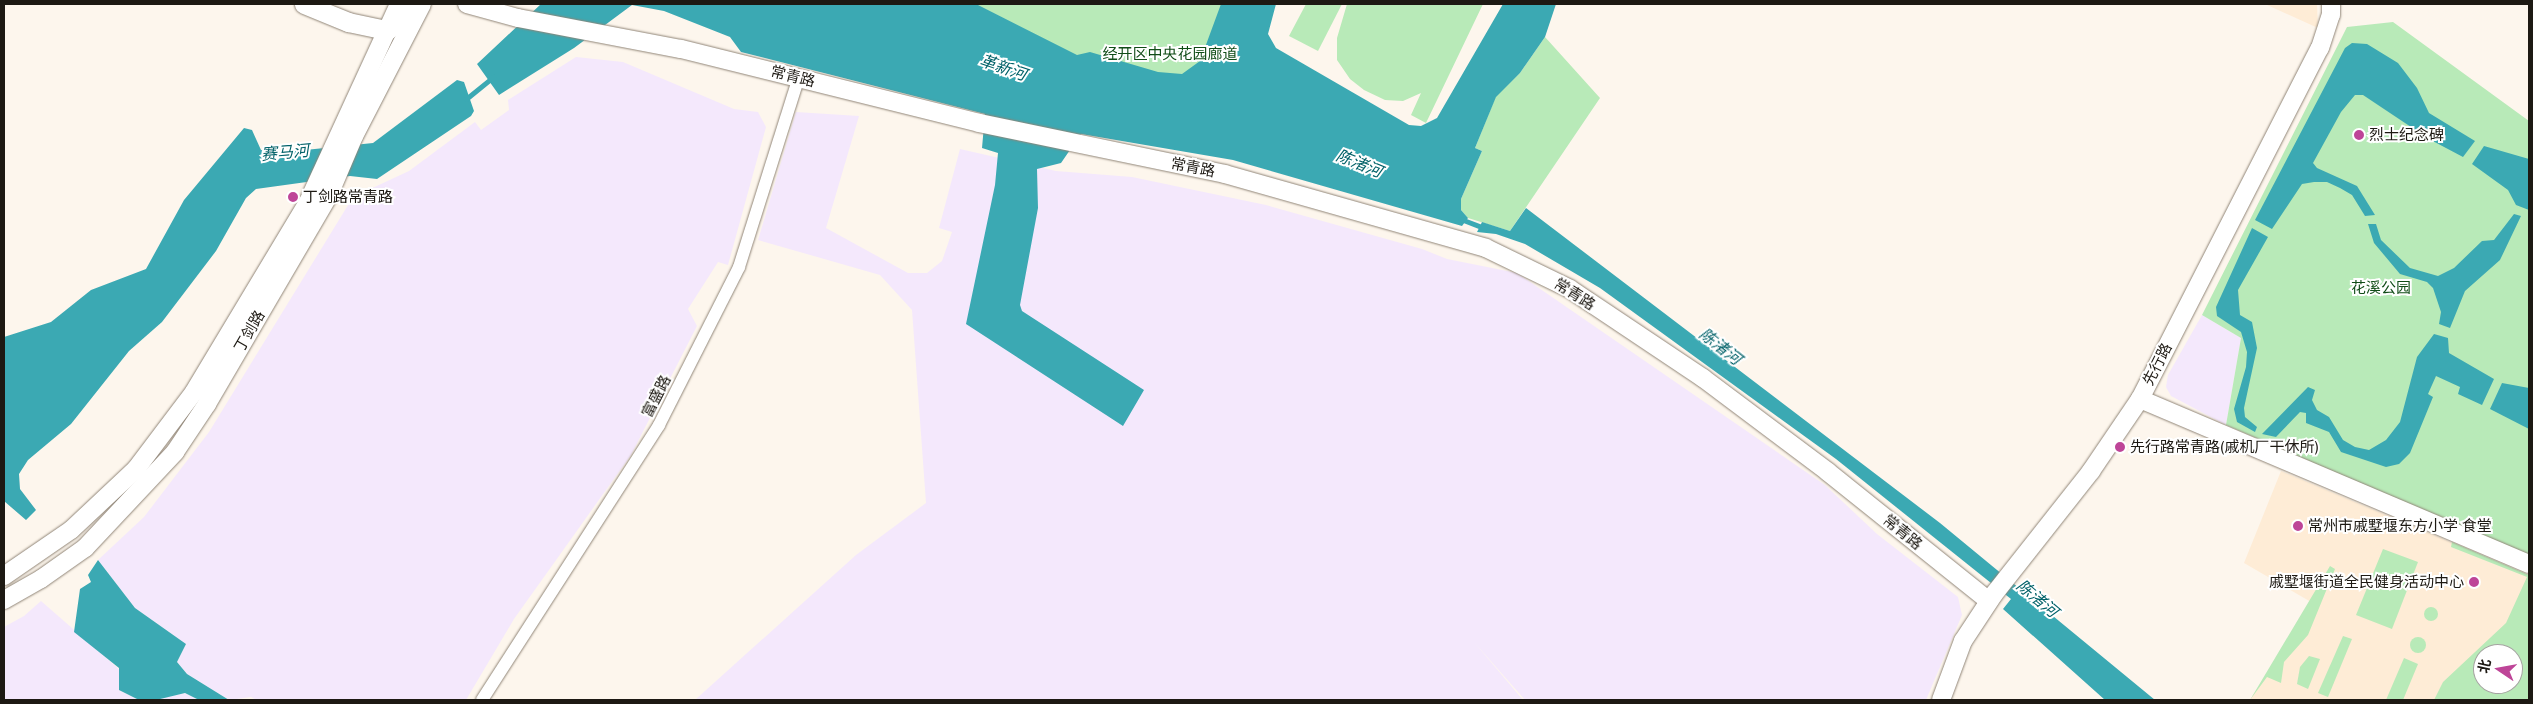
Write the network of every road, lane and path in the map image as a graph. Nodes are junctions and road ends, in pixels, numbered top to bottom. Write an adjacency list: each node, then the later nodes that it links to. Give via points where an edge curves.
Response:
1 (304, 4): 7 (main road, via 348,22)
2 (399, 4): 7 (street, 丁剑路)
3 (417, 4): 7 (main road)
4 (422, 4): 9 (street, 丁剑路)
5 (467, 4): 8 (street, 常青路, via 518,18 681,49)
6 (2331, 4): 10 (street, 先行路, via 2331,15 2320,48)
7 (387, 30): 9 (street, 丁剑路)
8 (799, 77): 13 (street, 常青路, via 979,123 1225,174 1486,248 1532,268 1570,289 1703,378); 15 (street, 富盛路, via 739,267 664,417)
9 (346, 136): 12 (street, 丁剑路, via 194,392 136,469 71,530); 14 (street, 丁剑路, via 329,195 175,452 84,548 41,579)
10 (2140, 399): 11 (street); 13 (street, 先行路, via 2091,471)
11 (2529, 564)
12 (4, 576)
13 (1992, 598): 16 (street, 先行路, via 1963,641)
14 (4, 600)
15 (482, 700)
16 (1941, 700)

